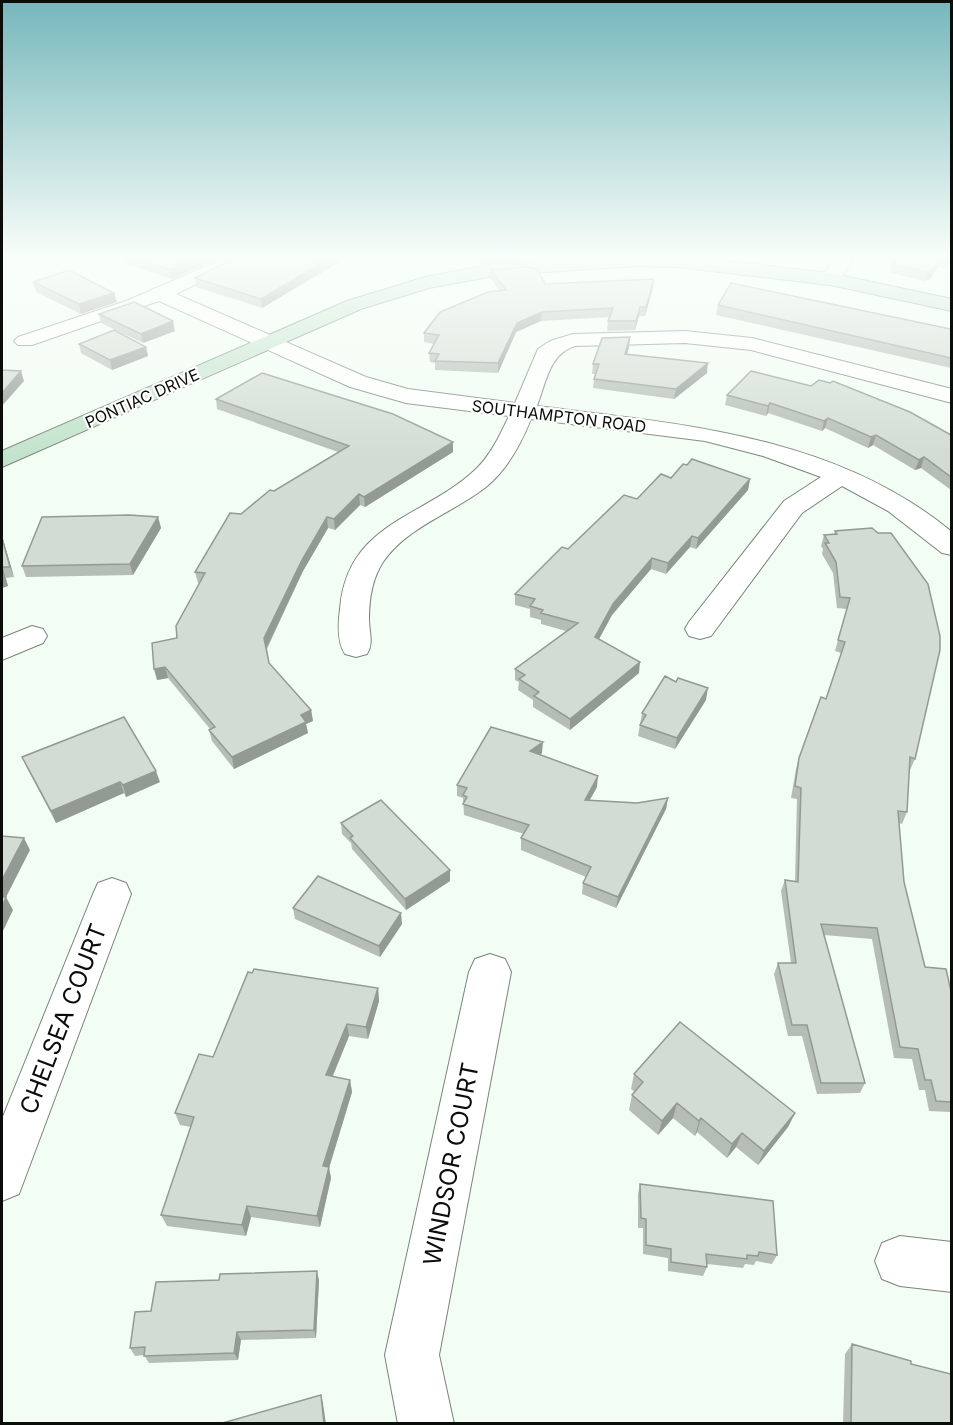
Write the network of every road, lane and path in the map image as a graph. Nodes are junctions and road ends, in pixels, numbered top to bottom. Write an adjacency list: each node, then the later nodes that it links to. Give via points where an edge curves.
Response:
1 (76, 326): 4 (street)
2 (228, 326): 5 (street, SOUTHAMPTON ROAD)
3 (307, 326): 5 (main road, PONTIAC DRIVE)
4 (25, 341)
5 (267, 343): 7 (street, SOUTHAMPTON ROAD, via 358,382 406,396); 8 (main road, PONTIAC DRIVE)
6 (951, 396): 7 (street, via 752,344 651,336 573,340 557,345 546,354)
7 (520, 413): 9 (street, SOUTHAMPTON ROAD, via 705,434 753,444); 13 (street, via 505,451 489,471 402,526 374,550 363,570 352,620)
8 (2, 460)
9 (841, 475): 10 (street, SOUTHAMPTON ROAD, via 888,497 932,528); 11 (street, via 793,507)
10 (951, 547)
11 (700, 629)
12 (32, 636): 14 (street)
13 (356, 647)
14 (2, 650)
15 (112, 894): 17 (street, CHELSEA COURT)
16 (490, 972): 20 (street, WINDSOR COURT, via 412,1355)
17 (2, 1177)
18 (900, 1261): 19 (street)
19 (951, 1267)
20 (426, 1424)

